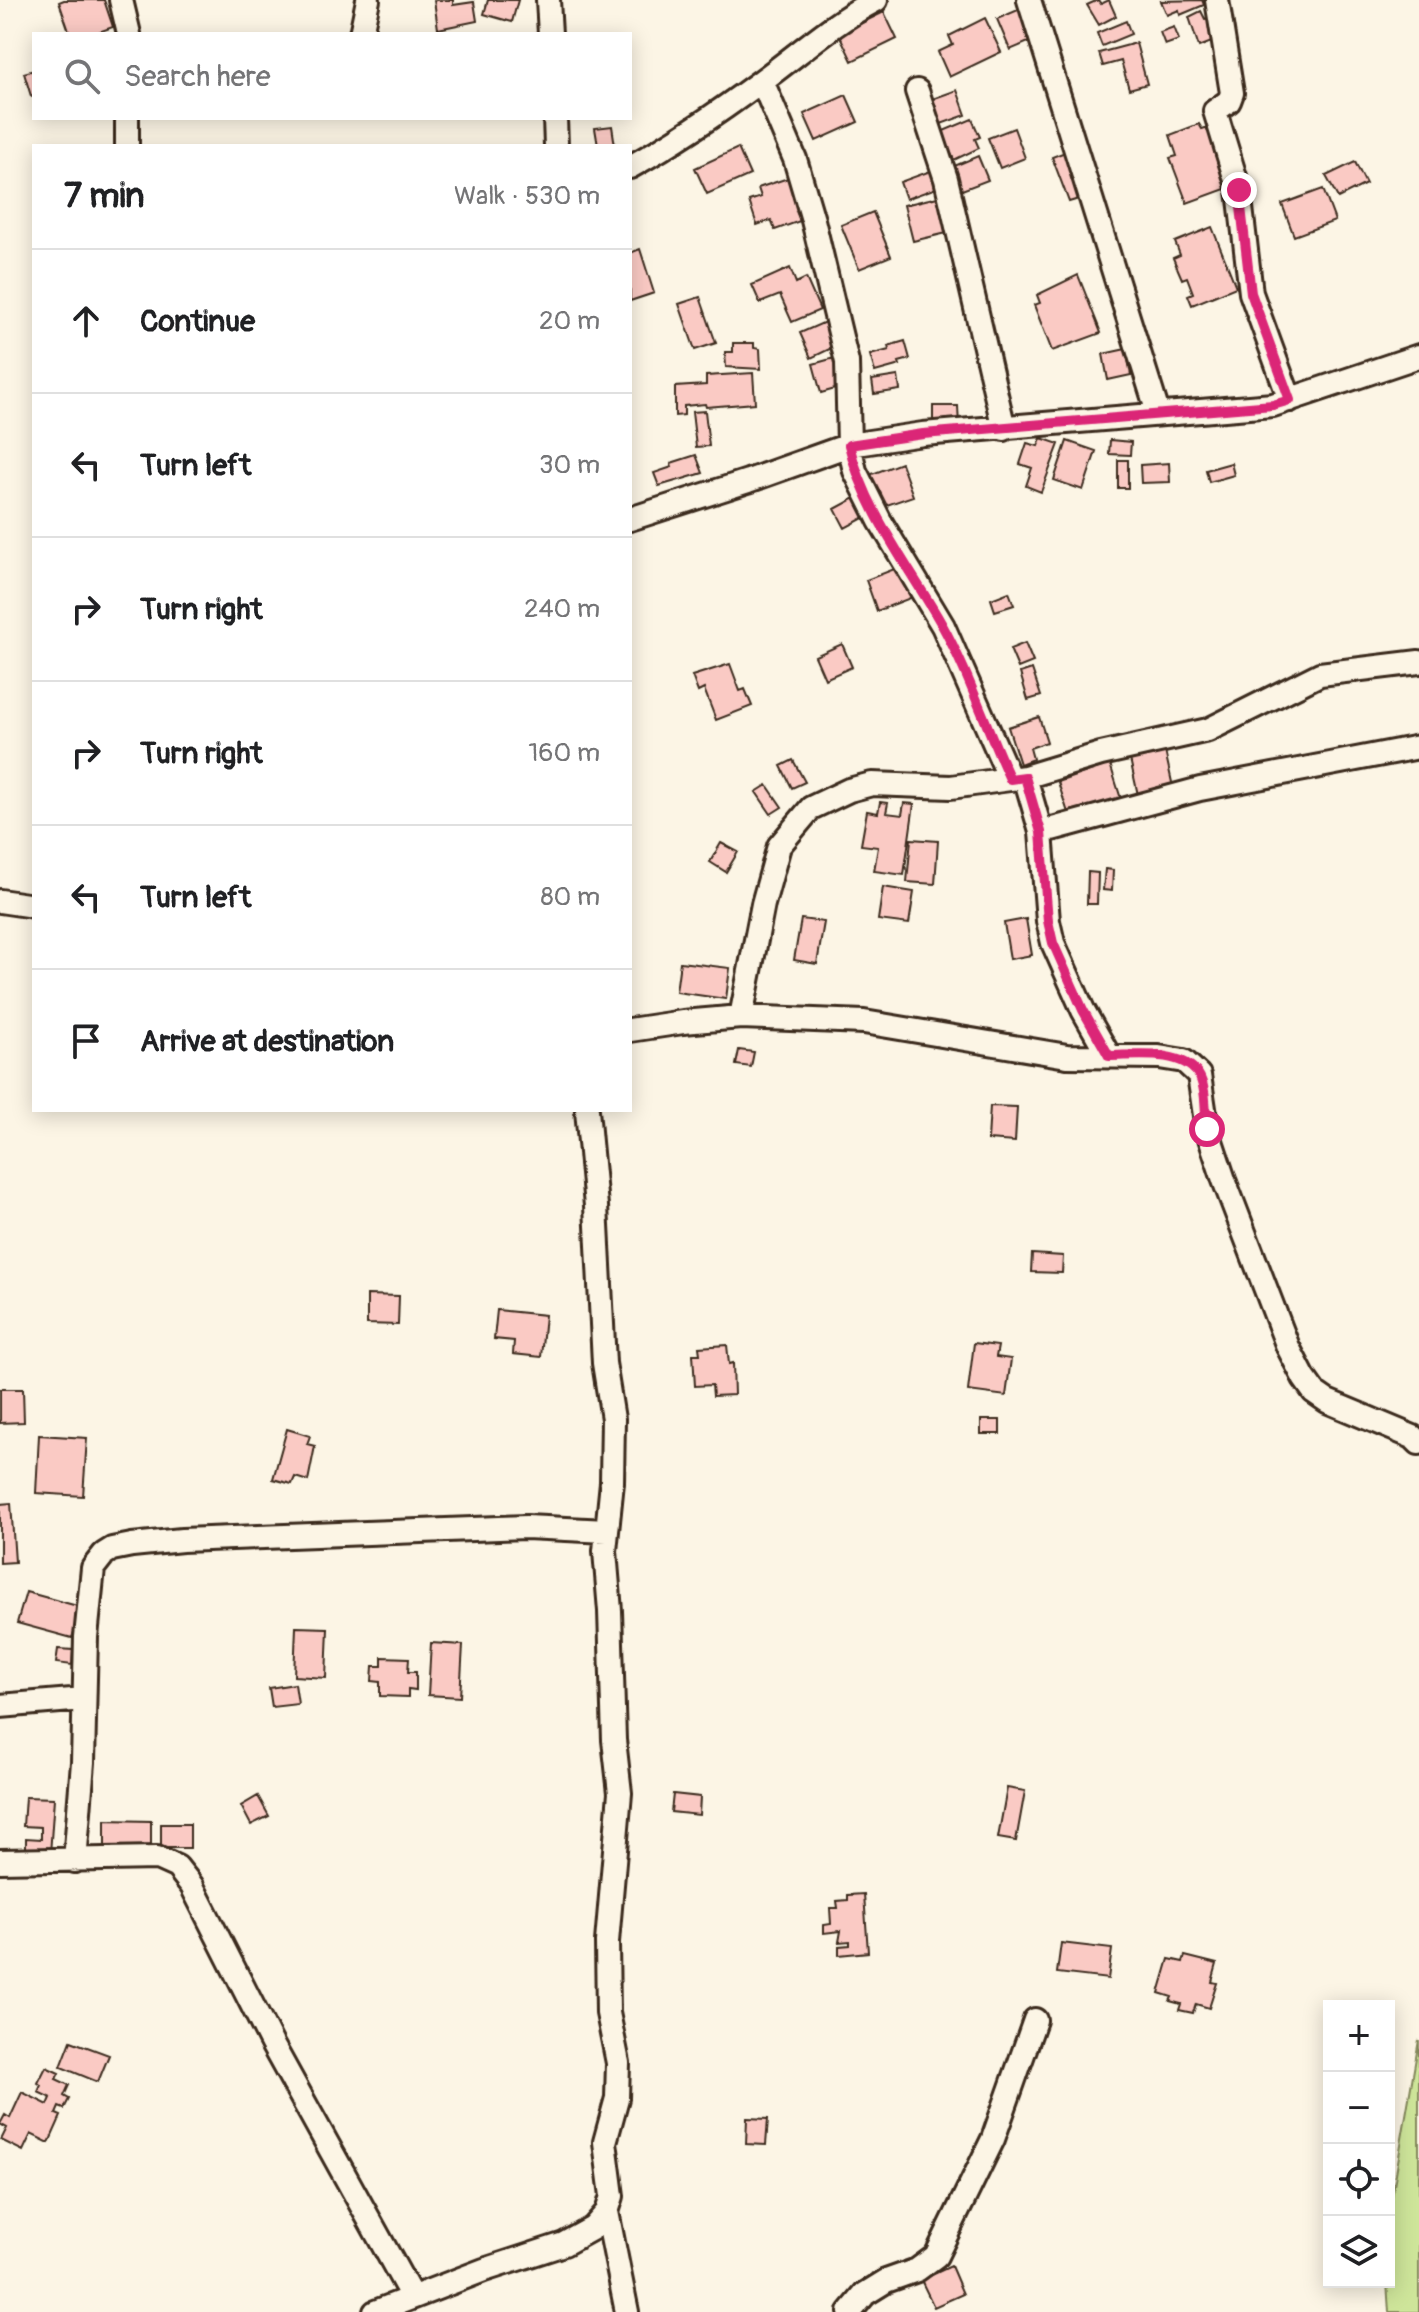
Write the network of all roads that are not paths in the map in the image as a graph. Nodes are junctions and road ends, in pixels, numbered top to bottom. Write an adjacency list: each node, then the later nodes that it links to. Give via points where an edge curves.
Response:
1 (121, 0): 7 (street)
2 (368, 0): 8 (street)
3 (548, 0): 9 (street)
4 (876, 0): 10 (street, via 821,33)
5 (1029, 0): 19 (street)
6 (1217, 0): 18 (street, via 1232,93 1215,111 1239,190 1251,293)
7 (129, 32)
8 (361, 32)
9 (550, 32)
10 (762, 81): 16 (street); 21 (street, via 795,159 847,362)
11 (917, 91): 20 (street, via 946,179)
12 (127, 120): 14 (street)
13 (555, 120): 15 (street)
14 (127, 144)
15 (556, 144)
16 (632, 166)
17 (1419, 356): 18 (street)
18 (1290, 400): 19 (street)
19 (1158, 413): 20 (street)
20 (1004, 429): 21 (street)
21 (849, 445): 22 (street); 25 (street, via 865,492 943,626)
22 (632, 518)
23 (1419, 662): 25 (street, via 1320,674 1208,730)
24 (1419, 747): 26 (street, via 1200,789)
25 (1018, 778): 26 (street); 29 (street, via 951,787 872,784 811,808 779,846)
26 (1041, 832): 31 (street, via 1053,943)
27 (0, 901): 28 (street)
28 (32, 906)
29 (741, 1017): 30 (street); 31 (street, via 864,1022 1067,1056)
30 (632, 1030)
31 (1109, 1056): 33 (street, via 1184,1061 1199,1075 1207,1129 1224,1180 1304,1378 1327,1401)
32 (587, 1112): 34 (street, via 604,1363 613,1419)
33 (1419, 1443)
34 (607, 1531): 35 (street, via 526,1527 198,1539 112,1549 93,1568); 40 (street, via 620,1793 608,1929 608,2013 618,2082 605,2142 612,2196)
35 (84, 1699): 36 (street); 38 (street)
36 (0, 1706)
37 (0, 1861): 38 (street)
38 (75, 1861): 41 (street, via 157,1858 177,1867 192,1886 272,2044)
39 (1035, 2020): 44 (street, via 993,2139 936,2256 865,2294)
40 (607, 2212): 41 (street, via 593,2228 564,2244); 43 (street)
41 (412, 2297): 42 (street)
42 (375, 2312)
43 (627, 2312)
44 (850, 2312)

